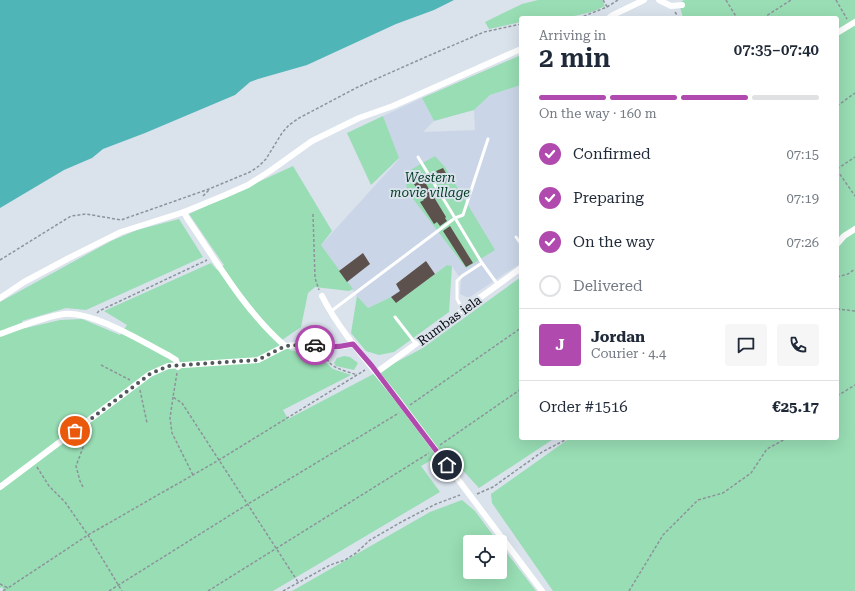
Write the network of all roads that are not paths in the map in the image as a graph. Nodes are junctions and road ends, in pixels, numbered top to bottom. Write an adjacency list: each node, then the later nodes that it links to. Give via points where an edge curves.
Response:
1 (644, 0): 4 (street)
2 (659, 0): 3 (street, via 672,6)
3 (682, 5)
4 (612, 16)
5 (853, 23): 6 (street)
6 (839, 32)
7 (519, 50): 10 (street, via 393,106 359,118 312,141 248,184)
8 (488, 139): 11 (lane, via 463,215)
9 (418, 157): 11 (lane)
10 (184, 212): 20 (street, via 121,232 50,268); 27 (street, via 243,301)
11 (455, 218): 16 (lane); 22 (lane)
12 (855, 229): 15 (street)
13 (516, 237): 14 (lane)
14 (519, 241)
15 (839, 242)
16 (482, 263): 18 (lane); 21 (lane, via 457,281 457,299)
17 (519, 269): 18 (street, Rumbas iela)
18 (498, 285): 21 (street, Rumbas iela)
19 (322, 296): 22 (street)
20 (0, 298)
21 (463, 310): 26 (street, Rumbas iela)
22 (330, 312): 25 (street)
23 (394, 317): 26 (lane)
24 (0, 334): 28 (street, via 64,314 78,314 94,318 168,355 176,360)
25 (353, 344): 27 (street, via 327,347 310,344); 29 (street)
26 (416, 344): 29 (street, Rumbas iela)
27 (285, 346): 28 (street, via 258,360)
28 (178, 367): 30 (street, via 168,366 159,369 141,381)
29 (376, 372): 31 (street)
30 (0, 487)
31 (542, 591)

